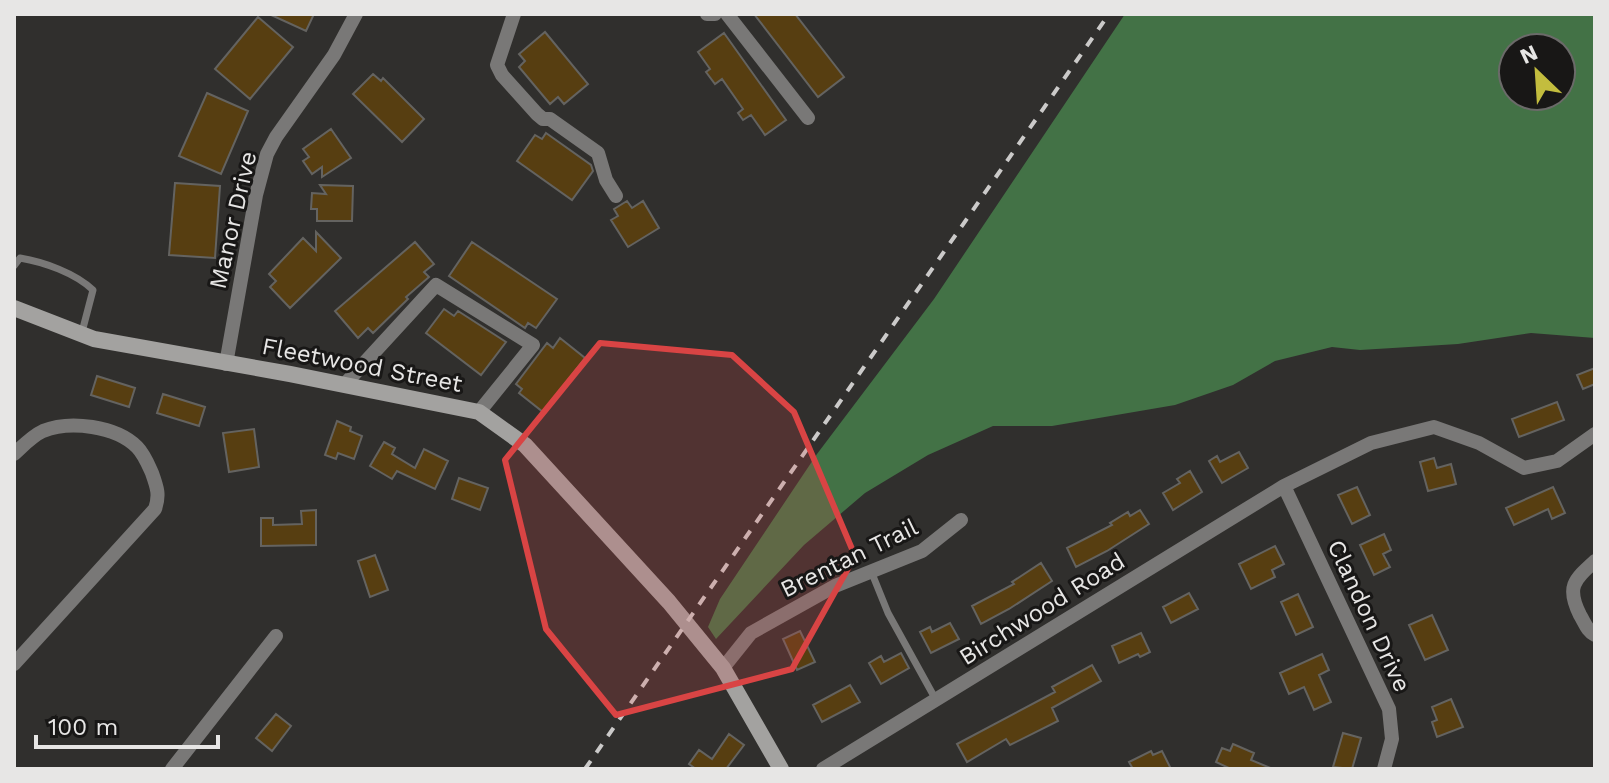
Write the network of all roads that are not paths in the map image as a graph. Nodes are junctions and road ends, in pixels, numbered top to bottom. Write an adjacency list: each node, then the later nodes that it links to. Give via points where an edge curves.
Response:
1 (356, 14): 11 (street, Manor Drive, via 267,154)
2 (514, 14): 7 (street, via 497,59 502,75 543,119 598,153)
3 (707, 14): 4 (street)
4 (715, 14)
5 (727, 14): 6 (street)
6 (808, 118)
7 (616, 196)
8 (14, 266): 10 (lane, via 20,258 36,260 93,290)
9 (14, 308): 10 (street, Fleetwood Street)
10 (81, 334): 11 (street, Fleetwood Street)
11 (226, 364): 12 (street, Fleetwood Street)
12 (345, 384): 13 (street, Fleetwood Street); 13 (street, via 436,285 533,345)
13 (479, 412): 23 (street, Fleetwood Street, via 525,445)
14 (1595, 434): 16 (street, Birchwood Road, via 1557,461 1524,468 1479,443 1434,427 1371,443)
15 (14, 454): 22 (street, via 42,432 60,427 101,430 138,448 159,495 155,509)
16 (1284, 486): 24 (street, Birchwood Road); 28 (street, Clandon Drive, via 1389,709 1392,739)
17 (961, 520): 19 (street, Brentan Trail, via 922,551)
18 (1595, 561): 20 (street, via 1572,588 1574,603)
19 (871, 571): 23 (street, Brentan Trail, via 751,633); 24 (lane)
20 (1595, 635)
21 (276, 636): 25 (street)
22 (14, 664)
23 (723, 668): 26 (street, Fleetwood Street)
24 (936, 700): 27 (street, Birchwood Road)
25 (172, 769)
26 (781, 769)
27 (823, 769)
28 (1384, 769)

